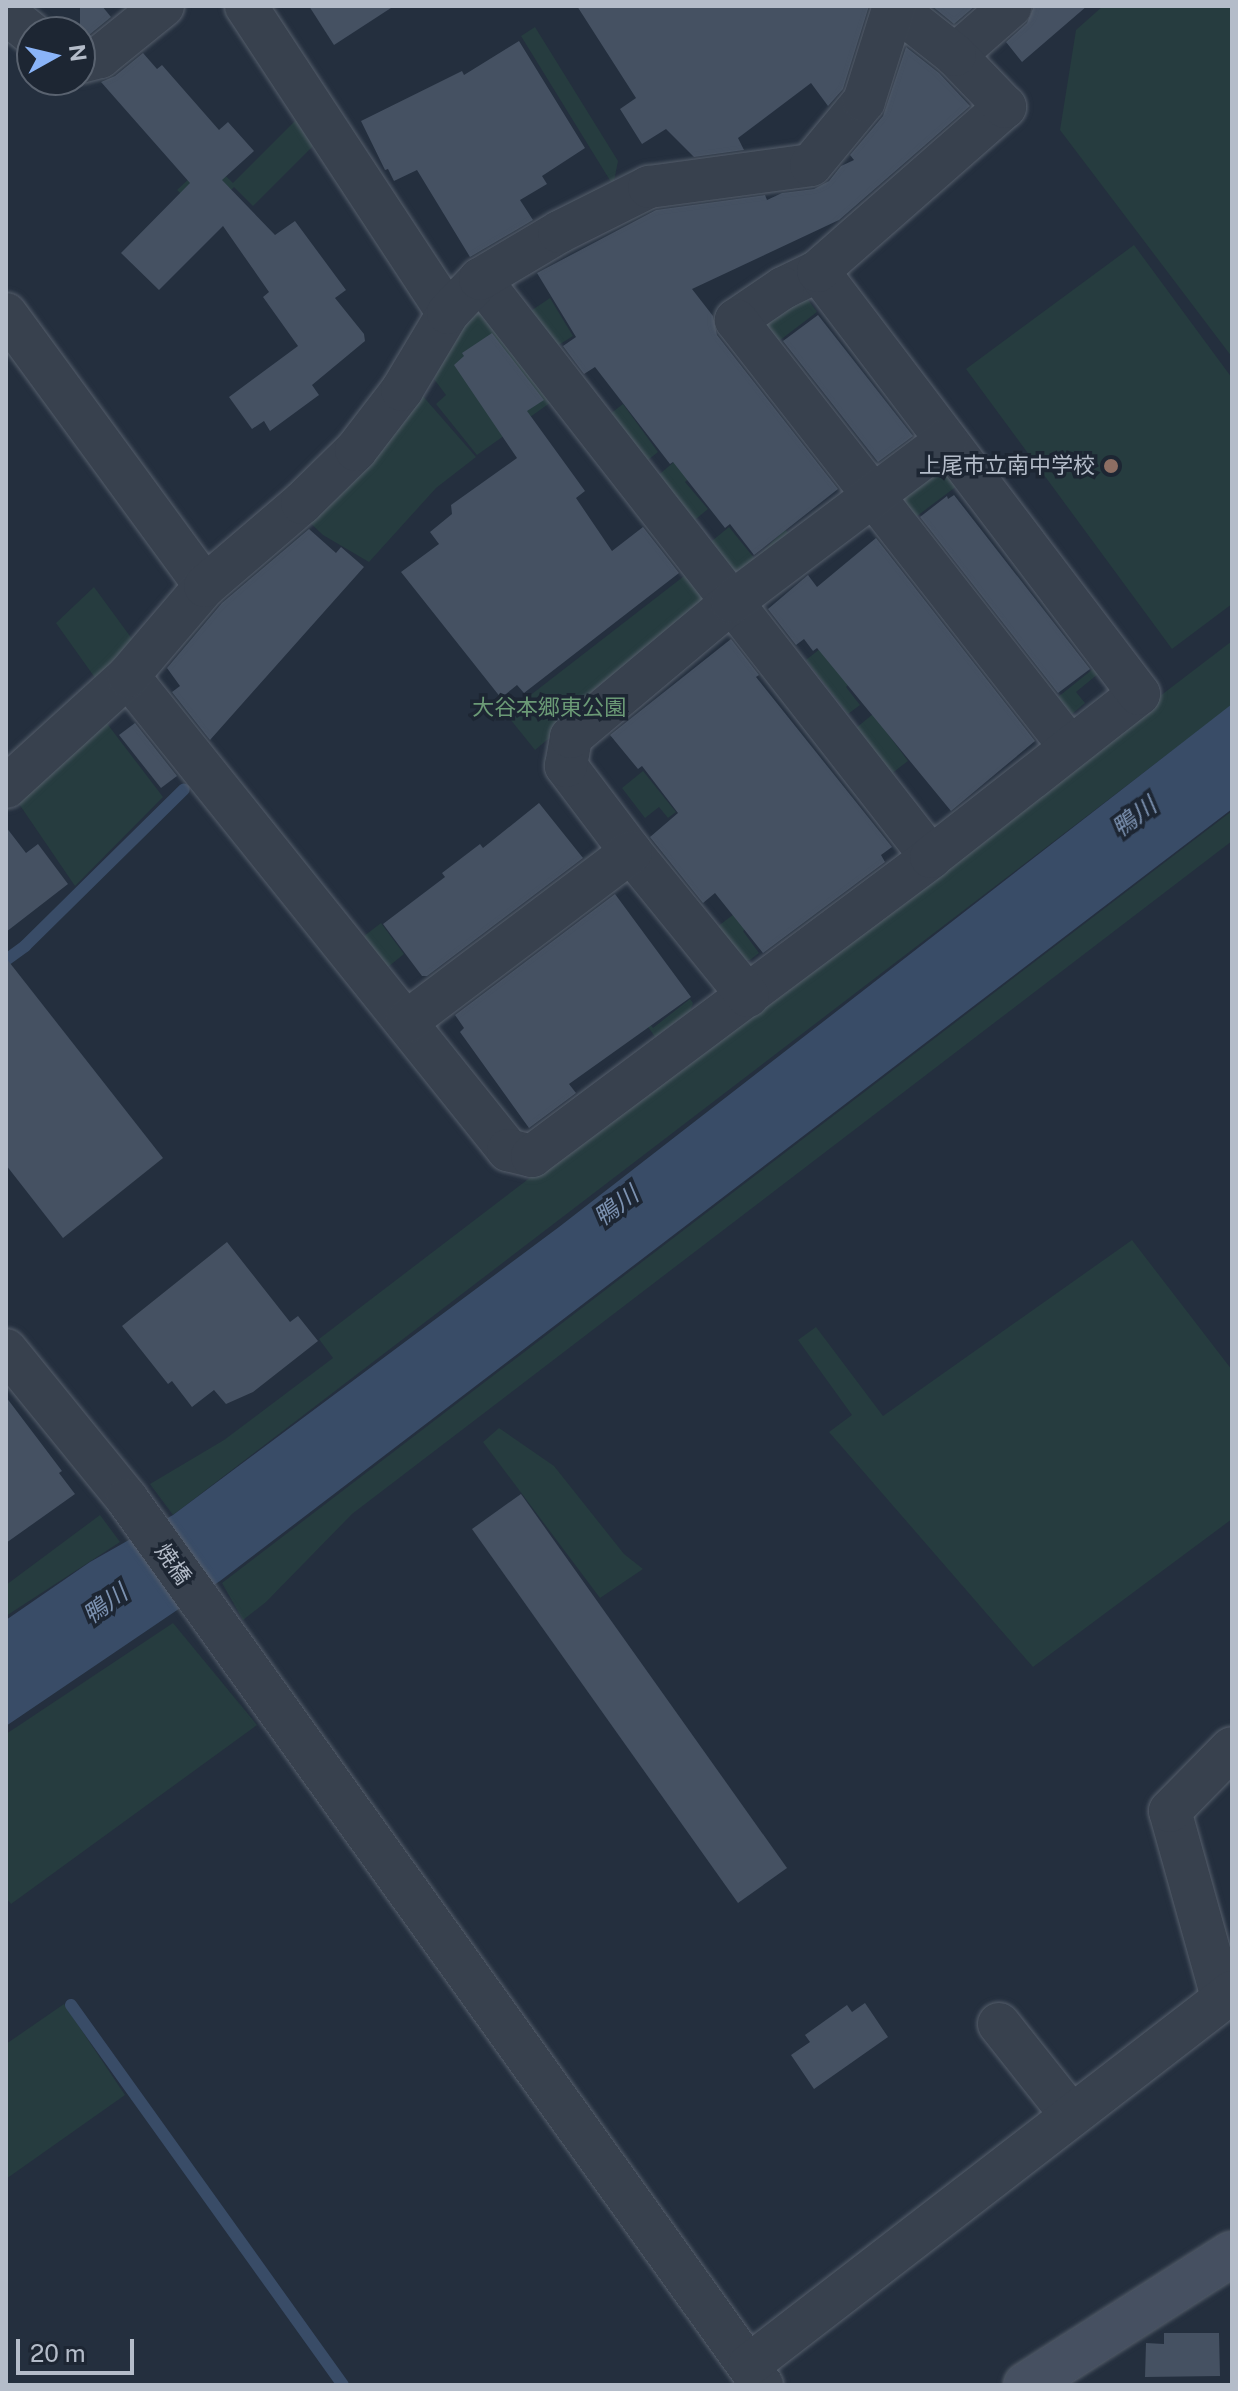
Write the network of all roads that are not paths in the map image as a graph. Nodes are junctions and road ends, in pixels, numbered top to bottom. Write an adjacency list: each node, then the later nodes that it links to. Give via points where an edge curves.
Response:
1 (163, 6): 6 (street)
2 (246, 6): 9 (street)
3 (1011, 6): 5 (street)
4 (894, 7): 5 (street); 8 (street, via 864,101 811,165 649,187)
5 (955, 55): 7 (street, via 1005,107)
6 (96, 58)
7 (818, 271): 11 (street); 12 (street, via 736,320)
8 (480, 279): 9 (street); 14 (street)
9 (448, 313): 13 (street, via 402,390 356,450)
10 (6, 314): 13 (street)
11 (946, 441): 12 (street); 16 (street, via 1139,694)
12 (872, 496): 14 (street); 16 (street)
13 (205, 586): 15 (street)
14 (732, 602): 18 (street, via 571,737 566,766); 19 (street)
15 (128, 676): 17 (street); 21 (street)
16 (1070, 747): 19 (street)
17 (6, 787)
18 (631, 852): 20 (street); 21 (street)
19 (931, 857): 20 (street)
20 (748, 996): 21 (street, via 532,1156 508,1150)
21 (406, 1022)
22 (6, 1350): 28 (street, 焼橋, via 127,1499)
23 (1232, 1748): 24 (street, via 1170,1811)
24 (1227, 1995): 26 (street)
25 (999, 2024): 26 (street)
26 (1071, 2115): 28 (street)
27 (1232, 2254): 29 (street)
28 (756, 2375)
29 (1026, 2385)

